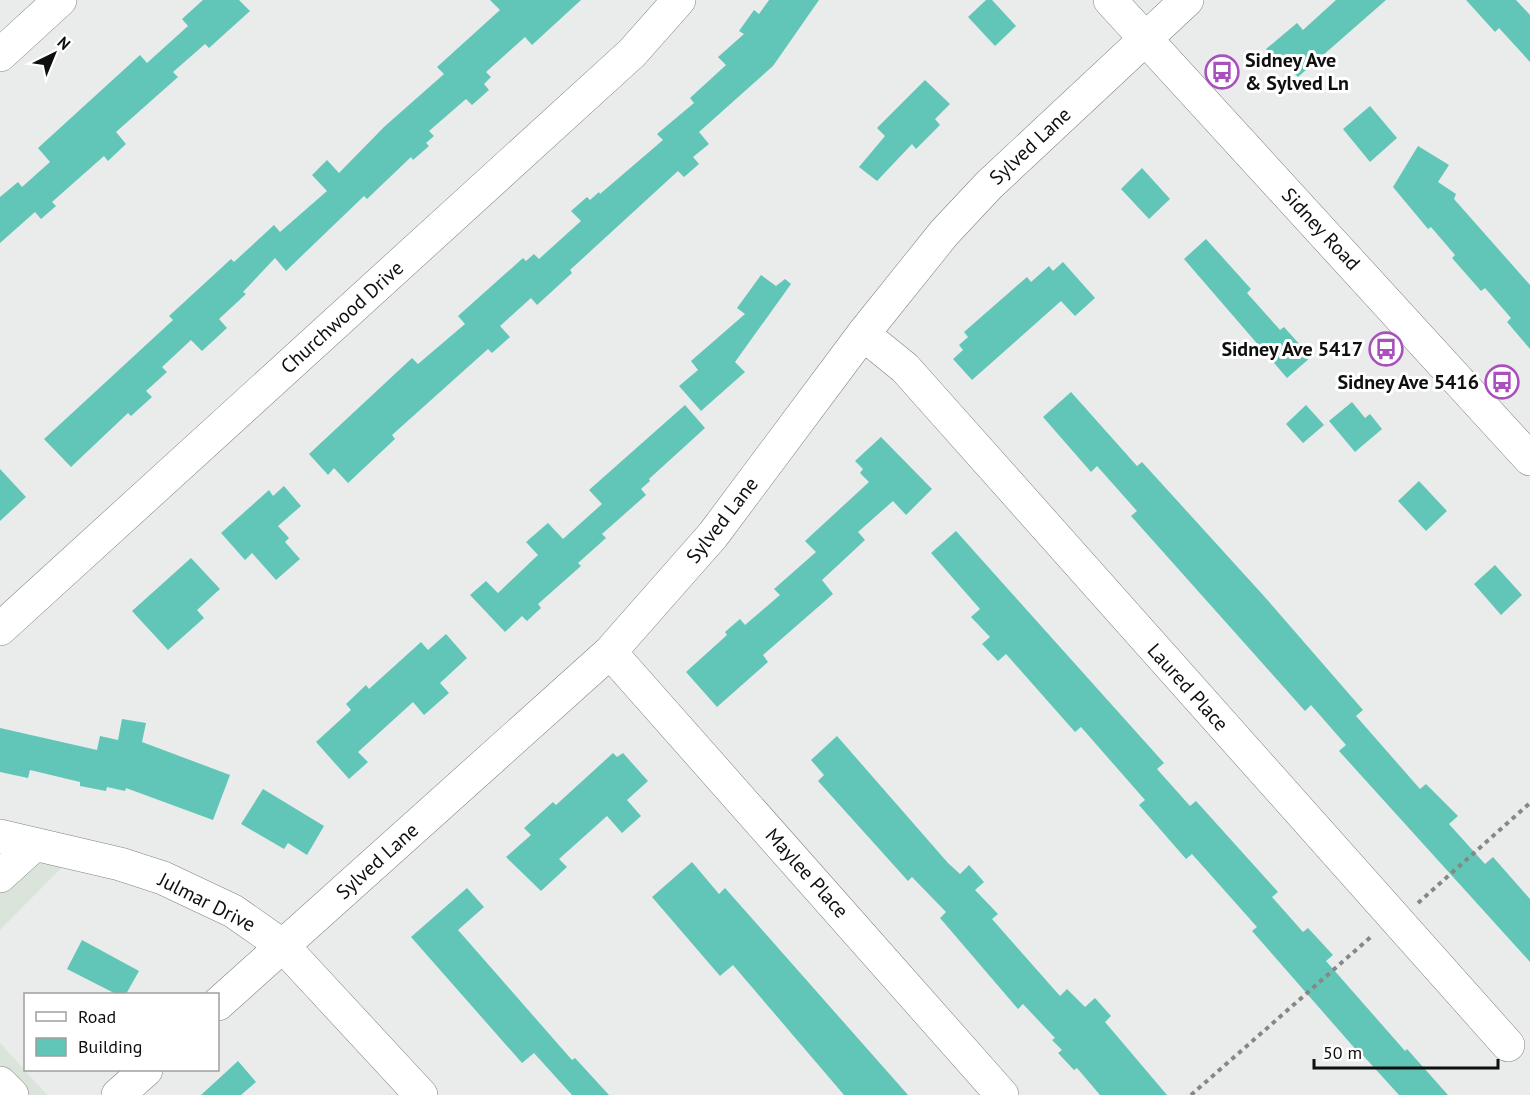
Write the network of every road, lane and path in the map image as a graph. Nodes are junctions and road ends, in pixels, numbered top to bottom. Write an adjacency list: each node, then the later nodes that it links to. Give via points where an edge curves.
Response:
1 (60, 0): 6 (street)
2 (679, 0): 9 (street, Churchwood Drive, via 632,53)
3 (1110, 0): 5 (street, Sidney Road)
4 (1188, 0): 5 (street, Sylved Lane)
5 (1146, 39): 7 (street, Sylved Lane, via 988,184); 8 (street, Sidney Road)
6 (0, 55)
7 (863, 334): 10 (street, Sylved Lane, via 713,535); 15 (street, Laured Place, via 905,368)
8 (1530, 459)
9 (0, 629)
10 (610, 652): 16 (street, Sylved Lane); 24 (street, Maylee Place)
11 (1530, 803): 15 (path)
12 (0, 836): 13 (street, Julmar Drive)
13 (34, 844): 14 (street); 16 (street, Julmar Drive, via 163,878 233,911)
14 (0, 876)
15 (1397, 920): 18 (street, Laured Place); 25 (path, via 1377,931)
16 (283, 946): 17 (street, Sylved Lane); 23 (street, Julmar Drive)
17 (219, 1003)
18 (1508, 1045)
19 (145, 1071): 22 (street)
20 (0, 1083): 21 (street)
21 (12, 1095)
22 (118, 1095)
23 (421, 1095)
24 (1002, 1095)
25 (1191, 1095)

